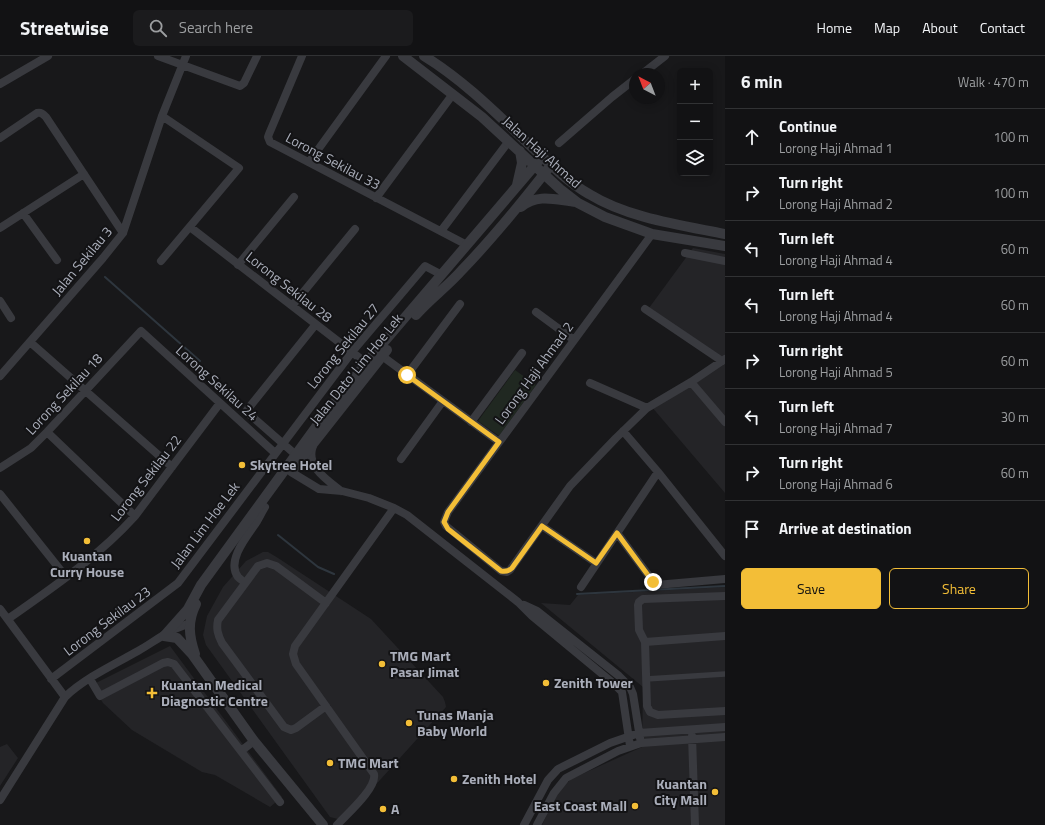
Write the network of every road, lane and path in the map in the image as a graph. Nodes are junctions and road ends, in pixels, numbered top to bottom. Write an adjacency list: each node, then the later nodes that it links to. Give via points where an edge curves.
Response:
1 (48, 56): 13 (street)
2 (158, 56): 11 (street)
3 (186, 56): 11 (street, Jalan Sekilau 3)
4 (257, 56): 11 (street, via 244,83 240,86)
5 (302, 56): 23 (street, Lorong Sekilau 33, via 268,137 272,144)
6 (386, 56): 23 (street)
7 (403, 56): 16 (street, Jalan Haji Ahmad)
8 (424, 56): 10 (street, Jalan Haji Ahmad)
9 (665, 56): 12 (street)
10 (437, 59): 15 (street, Jalan Haji Ahmad)
11 (183, 64): 17 (street, Jalan Sekilau 3)
12 (650, 68)
13 (0, 84)
14 (629, 84): 20 (street)
15 (472, 92): 22 (street, Jalan Haji Ahmad); 31 (street, Jalan Haji Ahmad, via 503,112)
16 (453, 94): 19 (street, Jalan Haji Ahmad); 30 (street)
17 (162, 116): 35 (street, via 239,168); 39 (street, Jalan Sekilau 3)
18 (0, 138): 26 (street, via 40,112)
19 (510, 141): 21 (street, Jalan Haji Ahmad); 38 (street)
20 (559, 143)
21 (520, 151): 25 (street, Jalan Haji Ahmad); 28 (street, via 522,163)
22 (542, 157): 24 (street, Jalan Haji Ahmad); 25 (street, Jalan Dato' Lim Hoe Lek)
23 (309, 162): 30 (street, Lorong Sekilau 33)
24 (551, 165): 27 (street, Jalan Dato' Lim Hoe Lek); 31 (street, Jalan Haji Ahmad, via 580,189)
25 (534, 166): 27 (street, Jalan Haji Ahmad); 28 (street, Jalan Dato' Lim Hoe Lek)
26 (84, 174): 33 (street); 39 (street)
27 (544, 174): 32 (street, Jalan Haji Ahmad); 34 (street, Jalan Dato' Lim Hoe Lek)
28 (517, 187): 42 (street, Jalan Dato' Lim Hoe Lek)
29 (294, 197): 48 (street)
30 (376, 198): 38 (street, Lorong Sekilau 33)
31 (603, 202): 41 (street, Jalan Haji Ahmad, via 656,220)
32 (578, 203): 34 (street, via 538,199 524,204); 40 (street, Jalan Haji Ahmad, via 605,217)
33 (23, 213): 36 (street); 45 (street)
34 (511, 216): 62 (street, Jalan Dato' Lim Hoe Lek, via 452,281 424,306)
35 (190, 227): 46 (street); 48 (street, Lorong Sekilau 28)
36 (0, 228)
37 (355, 229): 52 (street)
38 (441, 231): 42 (street, Lorong Sekilau 33)
39 (123, 233): 59 (street, Jalan Sekilau 3)
40 (652, 234): 43 (street, Jalan Haji Ahmad); 58 (street, Lorong Haji Ahmad 2)
41 (725, 234)
42 (466, 245): 49 (street, Jalan Dato' Lim Hoe Lek)
43 (725, 246)
44 (685, 253): 47 (street)
45 (57, 260)
46 (161, 261)
47 (725, 261)
48 (238, 265): 52 (street, Lorong Sekilau 28)
49 (442, 275): 60 (street, Lorong Sekilau 27, via 425,266); 64 (street, Jalan Dato' Lim Hoe Lek)
50 (0, 301): 55 (street)
51 (460, 304): 65 (street)
52 (292, 306): 56 (street, Lorong Sekilau 28)
53 (645, 309): 63 (street)
54 (536, 312): 58 (street)
55 (12, 318)
56 (316, 324): 60 (street, Lorong Sekilau 28); 78 (street, via 247,410)
57 (140, 331): 69 (street, Lorong Sekilau 18); 71 (street, Lorong Sekilau 24)
58 (574, 340): 77 (street, Lorong Haji Ahmad 2)
59 (30, 342): 66 (street, Jalan Sekilau 3); 69 (street)
60 (352, 352): 64 (street, Lorong Sekilau 28); 78 (street, Lorong Sekilau 27)
61 (522, 353): 73 (street)
62 (382, 356): 64 (street, Jalan Dato' Lim Hoe Lek); 65 (street)
63 (723, 360): 67 (street)
64 (369, 366): 79 (street, Jalan Dato' Lim Hoe Lek); 81 (street, Jalan Dato' Lim Hoe Lek, via 324,416)
65 (407, 375): 70 (street)
66 (0, 376)
67 (691, 382): 72 (street); 74 (street)
68 (590, 383): 72 (street)
69 (86, 391): 76 (street, Lorong Sekilau 18); 83 (street)
70 (443, 402): 73 (street); 82 (street)
71 (220, 403): 80 (street, Lorong Sekilau 24); 83 (street, Lorong Sekilau 22)
72 (647, 408): 75 (street)
73 (471, 422): 77 (street)
74 (725, 422)
75 (623, 431): 86 (street); 92 (street, via 570,486)
76 (47, 432): 84 (street, Lorong Sekilau 18, via 31,448); 91 (street)
77 (499, 442): 96 (street, Lorong Haji Ahmad 2, via 448,512 444,522 448,529)
78 (282, 443): 80 (street, Jalan Lim Hoe Lek); 81 (street)
79 (313, 444): 85 (street, Jalan Dato' Lim Hoe Lek); 87 (street, via 310,452 312,461 325,479)
80 (275, 453): 100 (street, Jalan Lim Hoe Lek)
81 (296, 455): 108 (street, Jalan Dato' Lim Hoe Lek, via 201,585)
82 (401, 459)
83 (172, 467): 91 (street, Lorong Sekilau 22)
84 (0, 468)
85 (291, 472): 87 (street, via 319,489); 89 (street, Jalan Dato' Lim Hoe Lek)
86 (658, 472): 93 (street); 94 (street)
87 (342, 491): 90 (street)
88 (0, 494): 98 (street)
89 (265, 507): 101 (street, via 242,542 236,561 235,571 238,578); 104 (street, Jalan Dato' Lim Hoe Lek)
90 (394, 508): 97 (street, via 407,515); 106 (street)
91 (135, 516): 98 (street, Lorong Sekilau 22, via 100,551)
92 (542, 526): 95 (street); 96 (street, via 510,570 504,572)
93 (617, 533): 95 (street); 99 (street, via 656,585)
94 (724, 551)
95 (596, 563): 102 (street)
96 (493, 565): 97 (street)
97 (484, 576): 105 (street)
98 (66, 577): 109 (street, Lorong Sekilau 22)
99 (725, 579)
100 (178, 583): 116 (street, Lorong Sekilau 23)
101 (245, 583): 106 (street, via 258,566 271,563); 122 (street, via 218,620 218,634 222,643 288,729 296,728)
102 (581, 587)
103 (725, 596): 113 (street, via 643,599 638,605 639,630)
104 (197, 602): 110 (street, Jalan Dato' Lim Hoe Lek); 114 (street, Jalan Dato' Lim Hoe Lek)
105 (518, 602): 119 (street, via 537,611 619,676); 127 (street, via 622,692)
106 (326, 603): 122 (street, via 294,646 293,654 296,664)
107 (0, 608): 109 (street)
108 (188, 609): 110 (street); 111 (street)
109 (8, 619): 116 (street)
110 (186, 625): 111 (street); 114 (street, via 184,633)
111 (164, 636): 114 (street, via 177,638); 117 (street)
112 (725, 636): 113 (street)
113 (645, 642): 118 (street)
114 (194, 657): 130 (street)
115 (725, 674): 118 (street)
116 (51, 679): 121 (street)
117 (90, 679): 121 (street); 133 (street, via 100,696 163,663 172,662)
118 (646, 679): 120 (street)
119 (633, 694): 120 (street); 126 (street)
120 (647, 694): 123 (street, via 647,706 654,714)
121 (65, 697): 138 (street)
122 (326, 706): 141 (street, via 373,771 375,778 369,790)
123 (725, 711)
124 (725, 727): 125 (street)
125 (692, 729): 126 (street); 129 (street)
126 (639, 733): 127 (street); 131 (street)
127 (628, 736): 132 (street); 134 (street)
128 (725, 737): 129 (street)
129 (692, 740): 131 (street); 144 (street)
130 (254, 741): 133 (street); 140 (street)
131 (641, 743): 132 (street)
132 (630, 746): 135 (street)
133 (241, 751): 139 (street)
134 (558, 769): 135 (street); 136 (street)
135 (566, 778): 137 (street)
136 (548, 780): 137 (street); 142 (street)
137 (558, 788): 143 (street)
138 (0, 800)
139 (280, 802)
140 (323, 825)
141 (337, 825)
142 (524, 825)
143 (537, 825)
144 (695, 825)

